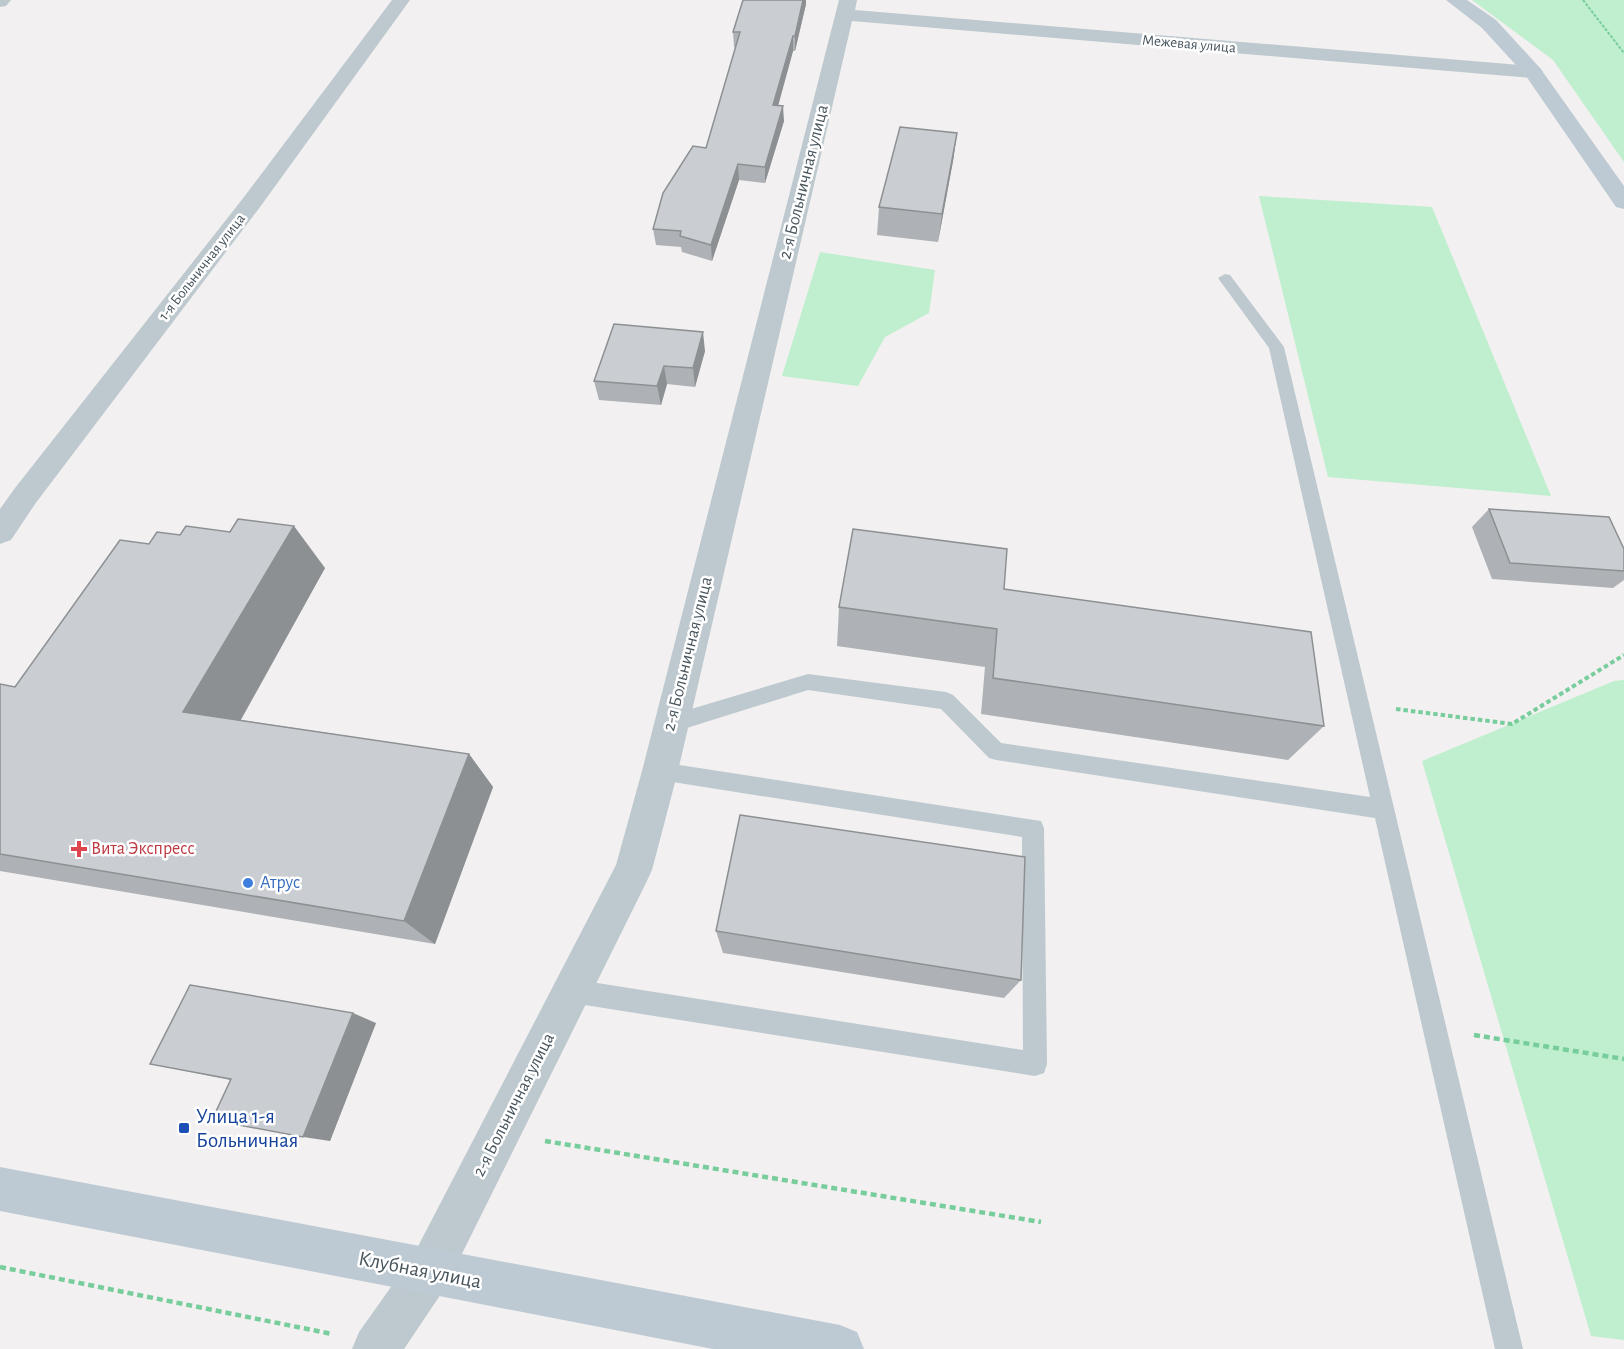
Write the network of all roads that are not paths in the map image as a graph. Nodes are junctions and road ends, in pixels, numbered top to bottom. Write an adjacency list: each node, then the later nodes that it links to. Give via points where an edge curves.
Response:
1 (401, 0): 7 (street, 1-я Больничная улица)
2 (1455, 0): 4 (street, via 1489,24)
3 (847, 8): 4 (street, Межевая улица); 8 (street, 2-я Больничная улица)
4 (1533, 72): 5 (street)
5 (1624, 202)
6 (1225, 278): 10 (lane, via 1276,347)
7 (0, 532)
8 (671, 724): 9 (street, 2-я Больничная улица); 10 (lane, via 808,682 946,701 996,751)
9 (660, 771): 11 (street, 2-я Больничная улица, via 633,870); 11 (lane, via 1034,828 1035,1064)
10 (1383, 809): 16 (lane)
11 (572, 991): 13 (street, 2-я Больничная улица)
12 (0, 1189): 13 (street, Клубная улица)
13 (429, 1272): 14 (street, 2-я Больничная улица); 15 (street, Клубная улица)
14 (378, 1346)
15 (840, 1349)
16 (1509, 1349)

